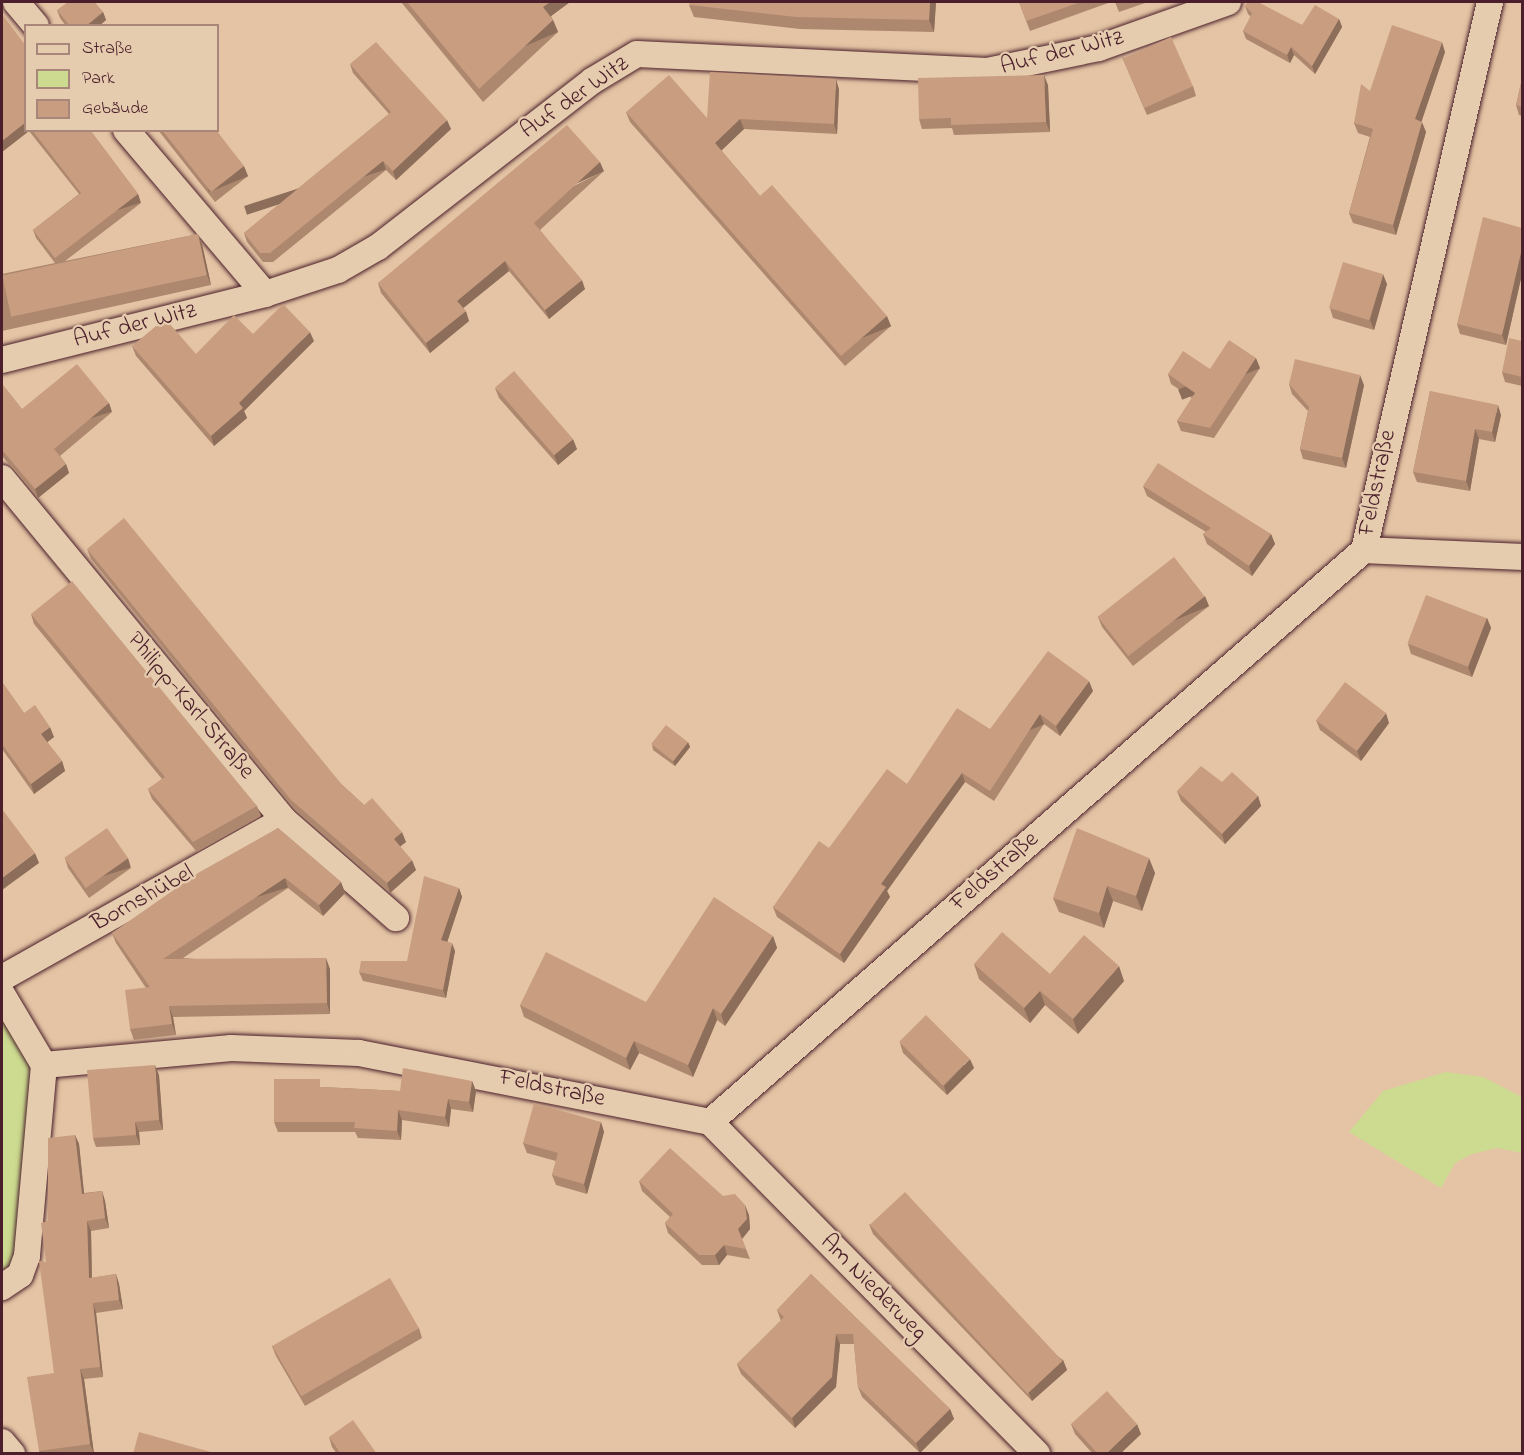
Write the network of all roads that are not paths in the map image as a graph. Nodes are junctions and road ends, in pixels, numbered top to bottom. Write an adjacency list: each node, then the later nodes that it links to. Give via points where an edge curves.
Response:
1 (16, 2): 4 (street)
2 (1228, 2): 6 (street, Auf der Witz, via 1099,48 987,71 637,54 592,81 378,247 338,270)
3 (1490, 2): 9 (street, Feldstraße)
4 (34, 24)
5 (128, 132): 6 (street)
6 (265, 294): 7 (street, Auf der Witz)
7 (2, 360)
8 (2, 478): 11 (street, Philipp-Karl-Straße)
9 (1364, 550): 10 (street); 16 (street, Feldstraße)
10 (1522, 557)
11 (284, 820): 12 (street, Philipp-Karl-Straße); 13 (street, Bornshübel)
12 (396, 918)
13 (2, 978)
14 (2, 994): 15 (street)
15 (44, 1065): 16 (street, Feldstraße, via 231,1048 359,1053); 17 (street, via 27,1256 21,1275)
16 (710, 1122): 20 (street, Am Niederweg)
17 (2, 1287)
18 (2, 1442): 19 (street)
19 (12, 1454)
20 (1037, 1454)

